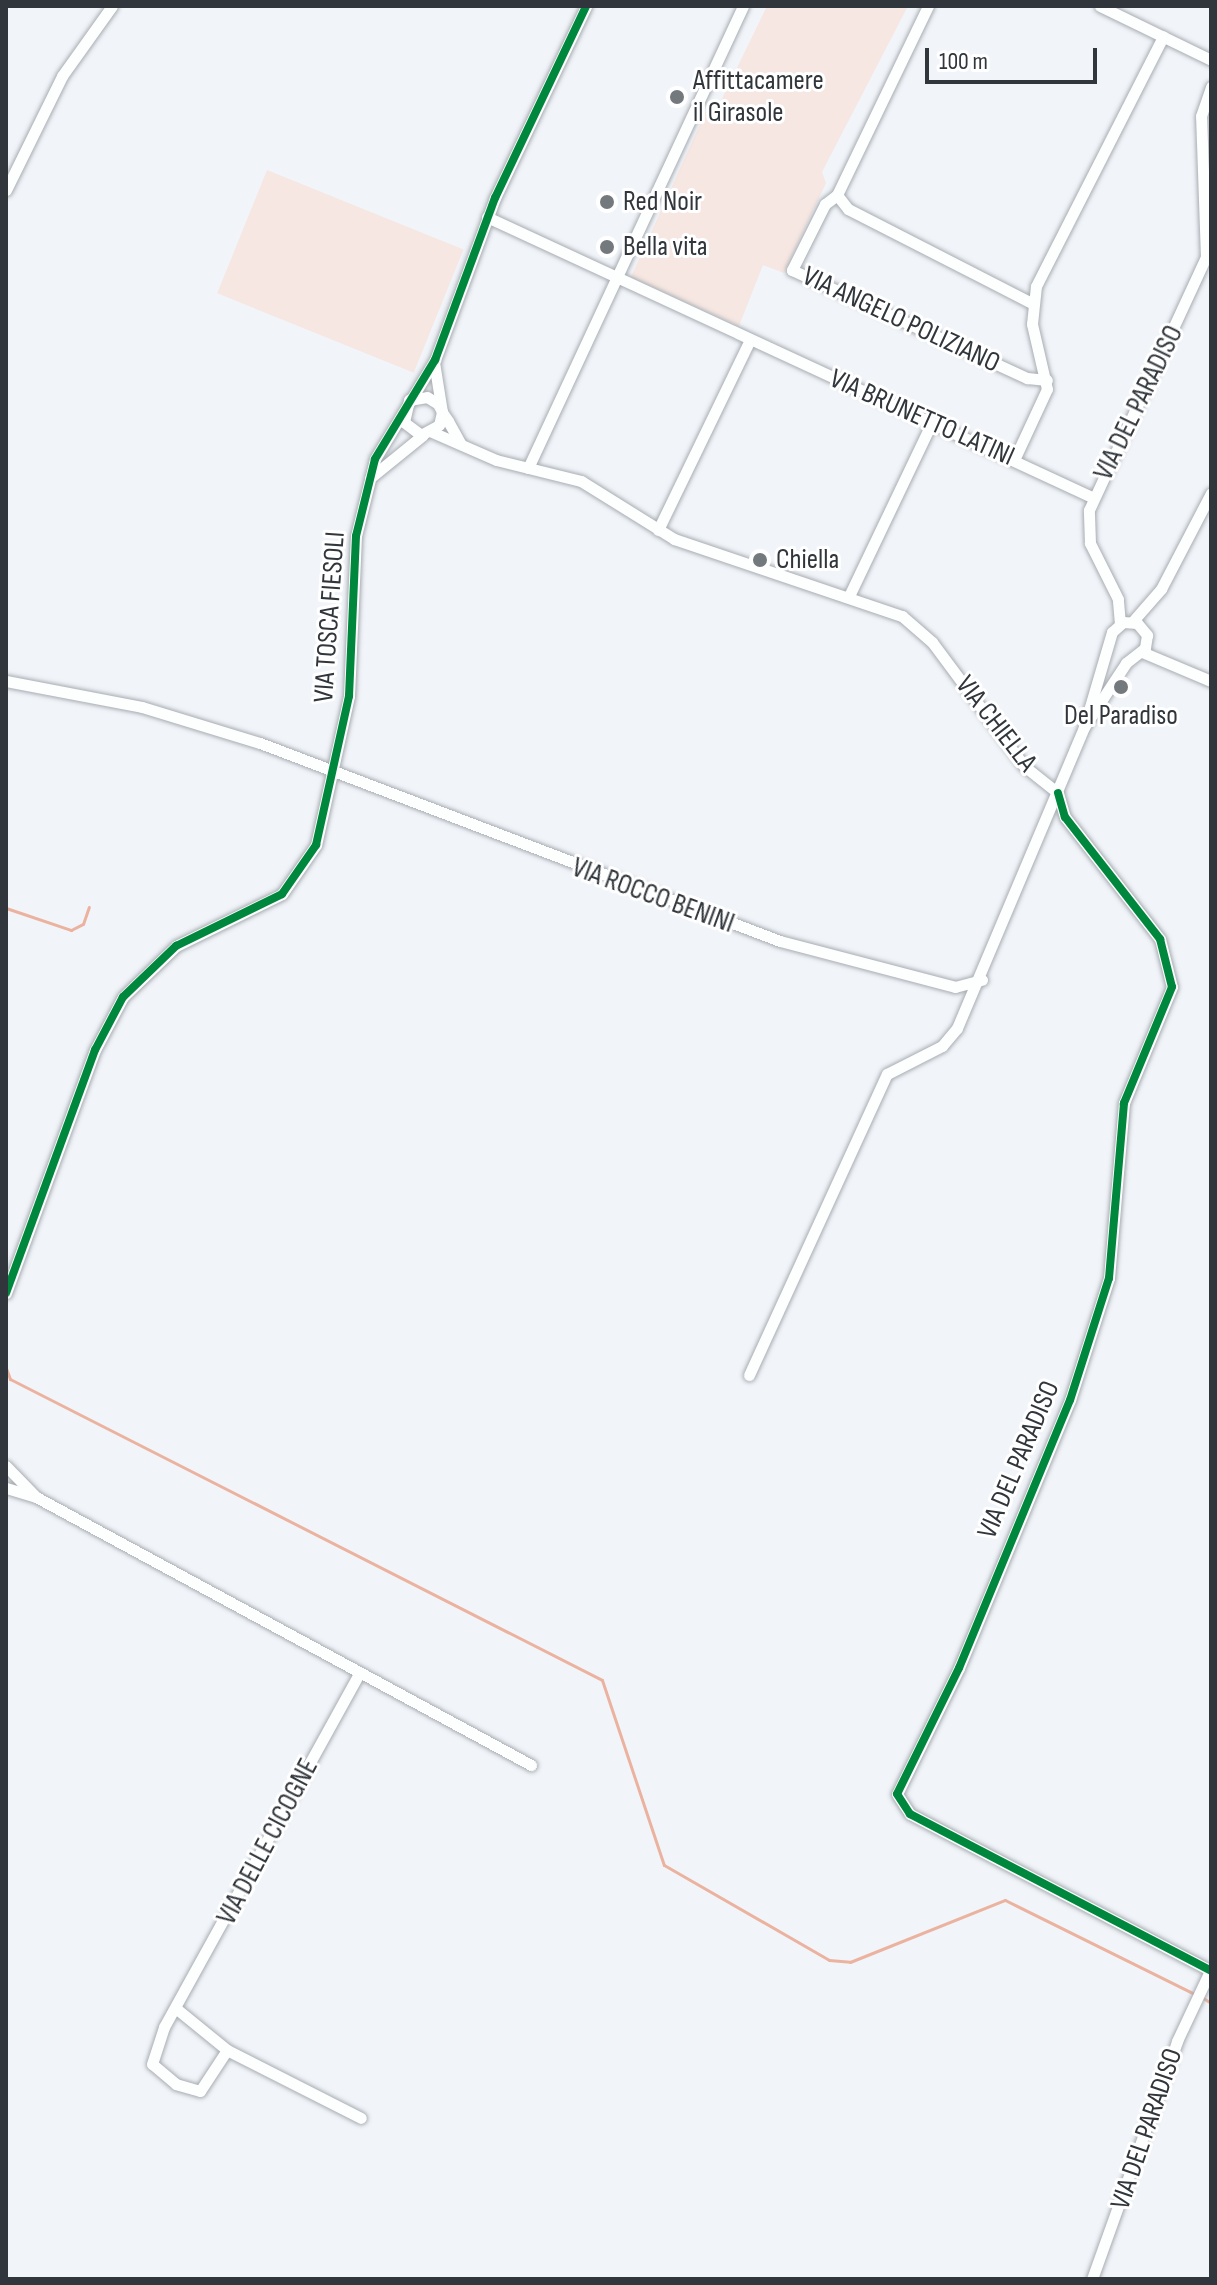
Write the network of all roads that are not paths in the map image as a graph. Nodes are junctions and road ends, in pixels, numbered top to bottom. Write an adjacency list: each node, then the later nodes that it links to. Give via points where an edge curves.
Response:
1 (112, 6): 9 (street, via 62,76)
2 (586, 6): 11 (street, VIA TOSCA FIESOLI)
3 (743, 6): 12 (street)
4 (928, 6): 10 (street)
5 (1100, 6): 6 (street)
6 (1163, 37): 7 (street); 13 (street)
7 (1211, 60)
8 (1211, 87): 25 (street, VIA DEL PARADISO, via 1201,116 1206,257)
9 (6, 190)
10 (837, 195): 13 (street, via 848,209); 16 (street, VIA ANGELO POLIZIANO, via 825,204 792,270 1027,378)
11 (487, 217): 12 (street, VIA BRUNETTO LATINI); 15 (street, VIA TOSCA FIESOLI)
12 (617, 277): 14 (street, VIA BRUNETTO LATINI); 23 (street)
13 (1032, 303): 16 (street)
14 (750, 340): 19 (street, VIA BRUNETTO LATINI); 27 (street)
15 (434, 362): 17 (street, VIA TOSCA FIESOLI); 18 (street, VIA TOSCA FIESOLI)
16 (1047, 380): 22 (street)
17 (406, 403): 18 (street, via 427,397); 20 (street, via 405,425); 24 (street, VIA TOSCA FIESOLI, via 380,444)
18 (442, 412): 20 (street); 21 (street)
19 (932, 422): 22 (street, VIA BRUNETTO LATINI); 28 (street)
20 (428, 434): 21 (street, VIA CHIELLA); 24 (street)
21 (460, 443): 23 (street, VIA CHIELLA)
22 (1014, 460): 25 (street, VIA BRUNETTO LATINI)
23 (528, 468): 27 (street, VIA CHIELLA, via 599,490)
24 (370, 479): 38 (street, VIA TOSCA FIESOLI, via 356,536 352,673)
25 (1092, 497): 30 (street, VIA DEL PARADISO, via 1090,543 1118,599)
26 (1210, 500): 29 (street, via 1161,589)
27 (658, 530): 28 (street, VIA CHIELLA)
28 (850, 594): 39 (street, VIA CHIELLA, via 917,626 1024,766)
29 (1133, 621): 30 (street); 31 (street)
30 (1120, 624): 32 (street)
31 (1147, 640): 33 (street); 34 (street)
32 (1111, 644): 33 (street); 37 (street)
33 (1138, 654): 34 (street); 37 (street)
34 (1167, 659): 36 (street)
35 (6, 681): 38 (street, VIA ROCCO BENINI, via 168,715)
36 (1211, 681)
37 (1084, 727): 39 (street)
38 (333, 772): 40 (street, VIA ROCCO BENINI, via 715,921 955,987); 41 (street, VIA TOSCA FIESOLI, via 316,845 292,885 176,946 123,997 95,1050)
39 (1058, 793): 40 (street, VIA CHIELLA); 48 (street, VIA DEL PARADISO, via 1065,817 1160,939 1172,987 1124,1103 1103,1305 959,1668 897,1794 910,1814)
40 (982, 980): 42 (street, VIA CHIELLA, via 942,1046 887,1074)
41 (6, 1293)
42 (749, 1375)
43 (6, 1466): 45 (street)
44 (6, 1488): 45 (street)
45 (36, 1497): 46 (street)
46 (359, 1674): 47 (street); 49 (street, VIA DELLE CICOGNE)
47 (531, 1765)
48 (1211, 1971): 52 (street, VIA DEL PARADISO, via 1190,2011)
49 (178, 2010): 50 (street); 50 (street, VIA DELLE CICOGNE, via 153,2052 157,2073 200,2091)
50 (227, 2050): 51 (street)
51 (361, 2118)
52 (1092, 2279)

